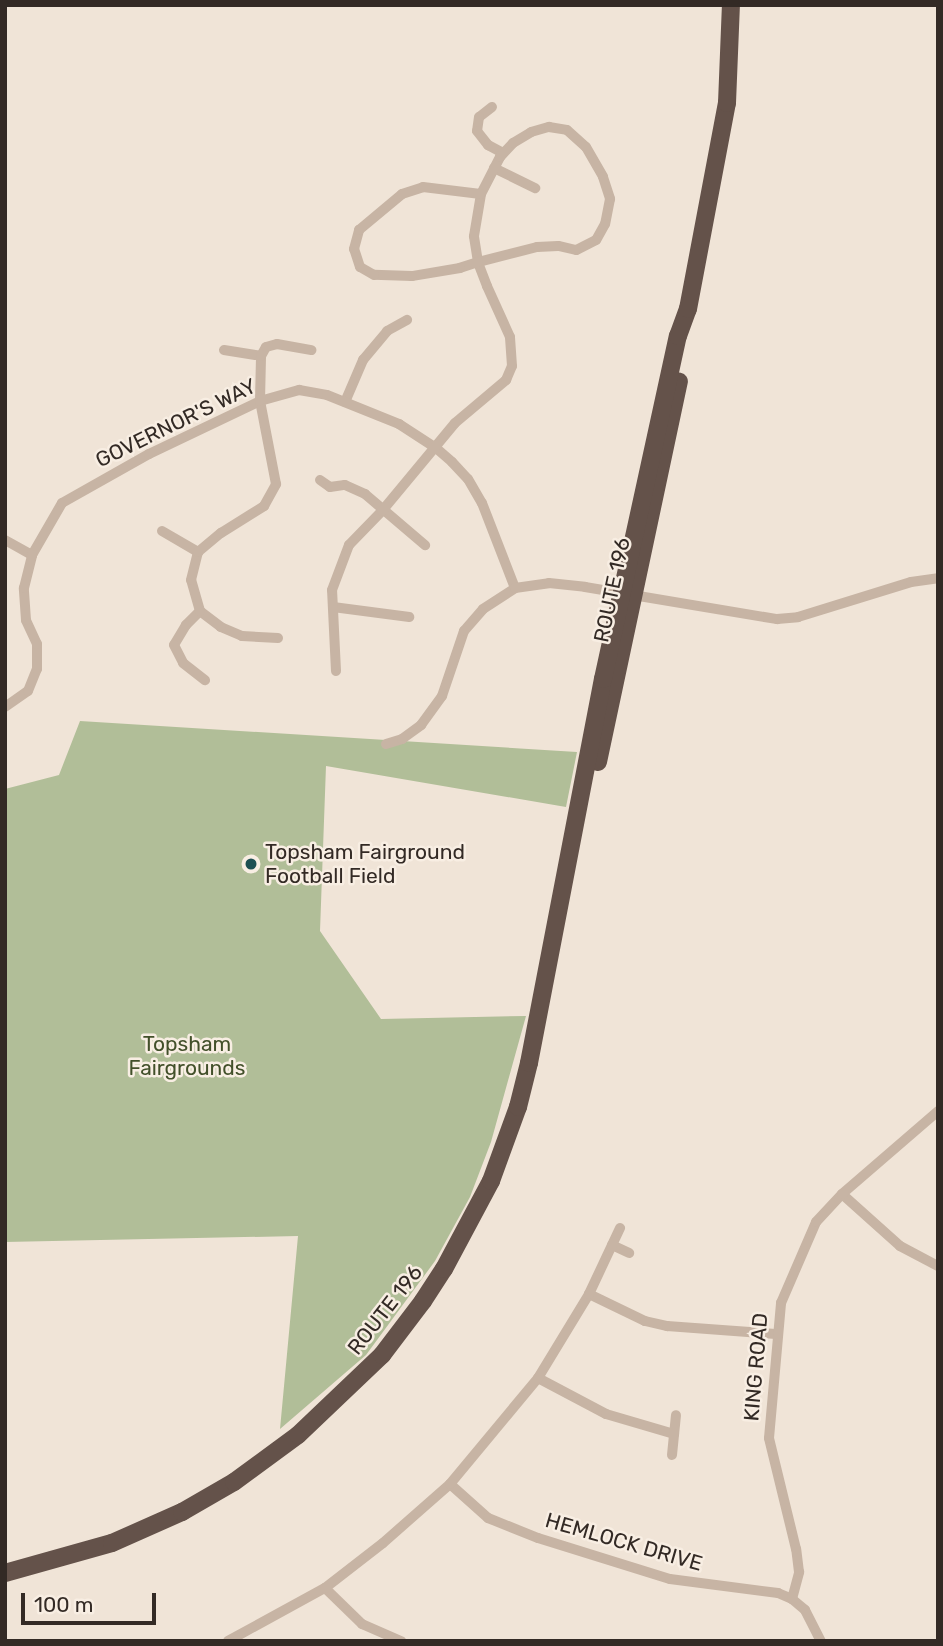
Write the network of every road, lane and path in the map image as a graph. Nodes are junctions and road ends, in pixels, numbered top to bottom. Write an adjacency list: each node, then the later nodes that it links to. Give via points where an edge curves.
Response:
1 (731, 5): 24 (highway, ROUTE 196, via 727,103 688,309 688,337)
2 (492, 107): 3 (street, via 479,117 477,131 488,145)
3 (503, 153): 4 (street); 7 (street, via 531,132 549,127 568,130 586,147 603,177 610,199 605,224 596,240 576,250 537,247)
4 (494, 168): 5 (street); 6 (street)
5 (535, 188)
6 (481, 194): 7 (street, via 474,236); 7 (street, via 423,187 402,194 359,230 354,249 360,267 391,277 437,274)
7 (478, 262): 14 (street, via 510,337 512,366 506,380 473,406)
8 (407, 320): 13 (street, via 387,331 363,360)
9 (311, 349): 11 (street, via 276,344 266,346)
10 (224, 350): 11 (street)
11 (261, 356): 12 (street)
12 (260, 401): 13 (street, GOVERNOR'S WAY, via 299,390); 20 (street, via 275,468 272,496 257,512); 21 (street, GOVERNOR'S WAY, via 149,454 62,503)
13 (345, 402): 14 (street, GOVERNOR'S WAY, via 399,424)
14 (436, 448): 16 (street); 23 (street, GOVERNOR'S WAY, via 468,479 482,503)
15 (320, 480): 16 (street, via 330,487 345,485 365,494)
16 (382, 511): 19 (street); 25 (street, via 349,545 332,590)
17 (162, 531): 20 (street)
18 (5, 540): 21 (street)
19 (425, 545)
20 (198, 552): 26 (street, via 191,580)
21 (32, 555): 31 (street, GOVERNOR'S WAY, via 23,588 26,620 37,644 37,668 28,691)
22 (938, 578): 24 (street, via 777,619)
23 (515, 588): 24 (street, via 550,583); 32 (street, via 483,609 464,631 442,696 421,725)
24 (629, 593): 46 (highway, ROUTE 196, via 578,851 567,879 518,1107 491,1181 444,1269 382,1355 298,1435 213,1495 112,1543)
25 (333, 607): 27 (street); 29 (street)
26 (200, 611): 28 (street, via 220,627 242,636); 30 (street, via 174,645 183,663)
27 (409, 617)
28 (278, 638)
29 (336, 671)
30 (205, 680)
31 (5, 707)
32 (386, 744)
33 (938, 1111): 34 (street, KING ROAD)
34 (842, 1194): 38 (street, via 900,1246); 40 (street, KING ROAD, via 817,1222 781,1303)
35 (620, 1228): 36 (street)
36 (612, 1245): 37 (street); 39 (street)
37 (629, 1253)
38 (938, 1266)
39 (589, 1294): 40 (street, via 645,1321 667,1326); 41 (street)
40 (776, 1334): 48 (street, KING ROAD, via 769,1438 796,1549 799,1572)
41 (538, 1377): 43 (street, via 606,1414); 45 (street)
42 (676, 1415): 43 (street)
43 (674, 1434): 44 (street)
44 (671, 1455)
45 (450, 1485): 47 (street); 48 (street, HEMLOCK DRIVE, via 488,1518 538,1538 670,1580 778,1593)
46 (5, 1573)
47 (325, 1588): 49 (street); 51 (street, via 362,1623)
48 (792, 1599): 52 (street, via 806,1610)
49 (248, 1636): 50 (street)
50 (228, 1641)
51 (401, 1641)
52 (821, 1641)

